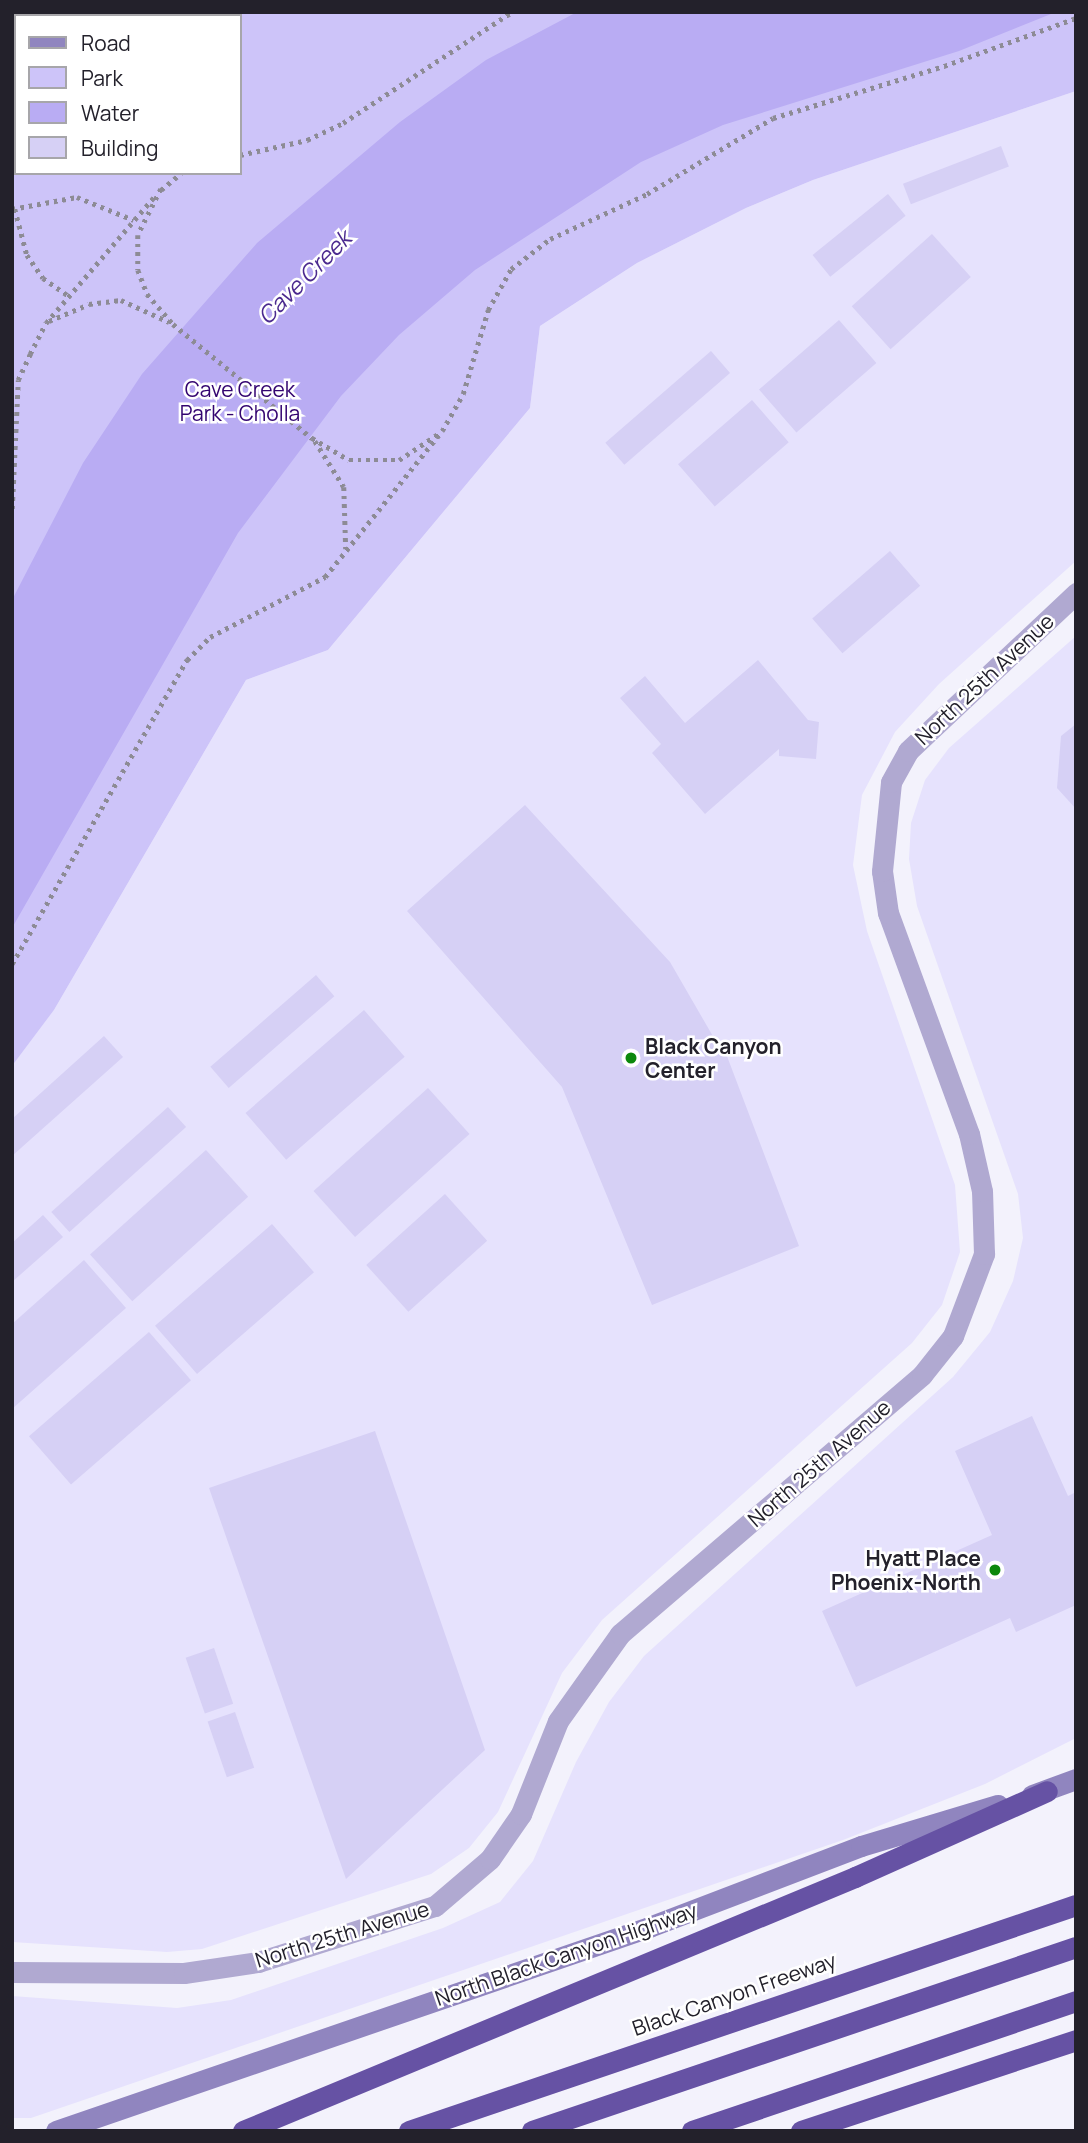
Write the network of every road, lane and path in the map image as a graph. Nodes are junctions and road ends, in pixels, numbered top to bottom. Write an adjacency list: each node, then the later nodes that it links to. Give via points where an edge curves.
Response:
1 (512, 12): 3 (path, via 343,122 307,140)
2 (1076, 18): 11 (path, via 944,66 773,118 647,194 533,250 511,269 488,310 463,394)
3 (242, 155)
4 (178, 175): 5 (path)
5 (161, 189): 7 (path); 10 (path, via 138,235 138,270 147,293)
6 (14, 209): 7 (path, via 77,197); 8 (path, via 27,255 43,278)
7 (134, 220): 8 (path)
8 (69, 296): 9 (path)
9 (46, 323): 10 (path, via 89,304 121,300); 13 (path, via 18,380)
10 (173, 324): 12 (path)
11 (442, 431): 12 (path, via 399,460 372,462 349,460); 14 (path)
12 (312, 438): 14 (path, via 332,461 344,487)
13 (12, 509)
14 (346, 552): 16 (path, via 325,577 220,631 187,660)
15 (1076, 593): 21 (street, North 25th Avenue, via 908,751 891,782 882,871 888,913 969,1134 982,1191 984,1254 953,1336 922,1375 620,1634 558,1721 522,1814 490,1859 435,1906 245,1964 184,1973)
16 (12, 964)
17 (1076, 1779): 18 (main road, North Black Canyon Highway)
18 (1047, 1791): 24 (main road, North Black Canyon Highway, via 861,1846 649,1927); 25 (highway, via 855,1877)
19 (1076, 1905): 26 (highway, Black Canyon Freeway)
20 (1076, 1947): 27 (highway)
21 (12, 1972)
22 (1076, 2001): 28 (highway)
23 (1076, 2040): 29 (highway)
24 (56, 2131)
25 (243, 2131)
26 (409, 2131)
27 (532, 2131)
28 (692, 2131)
29 (801, 2131)

